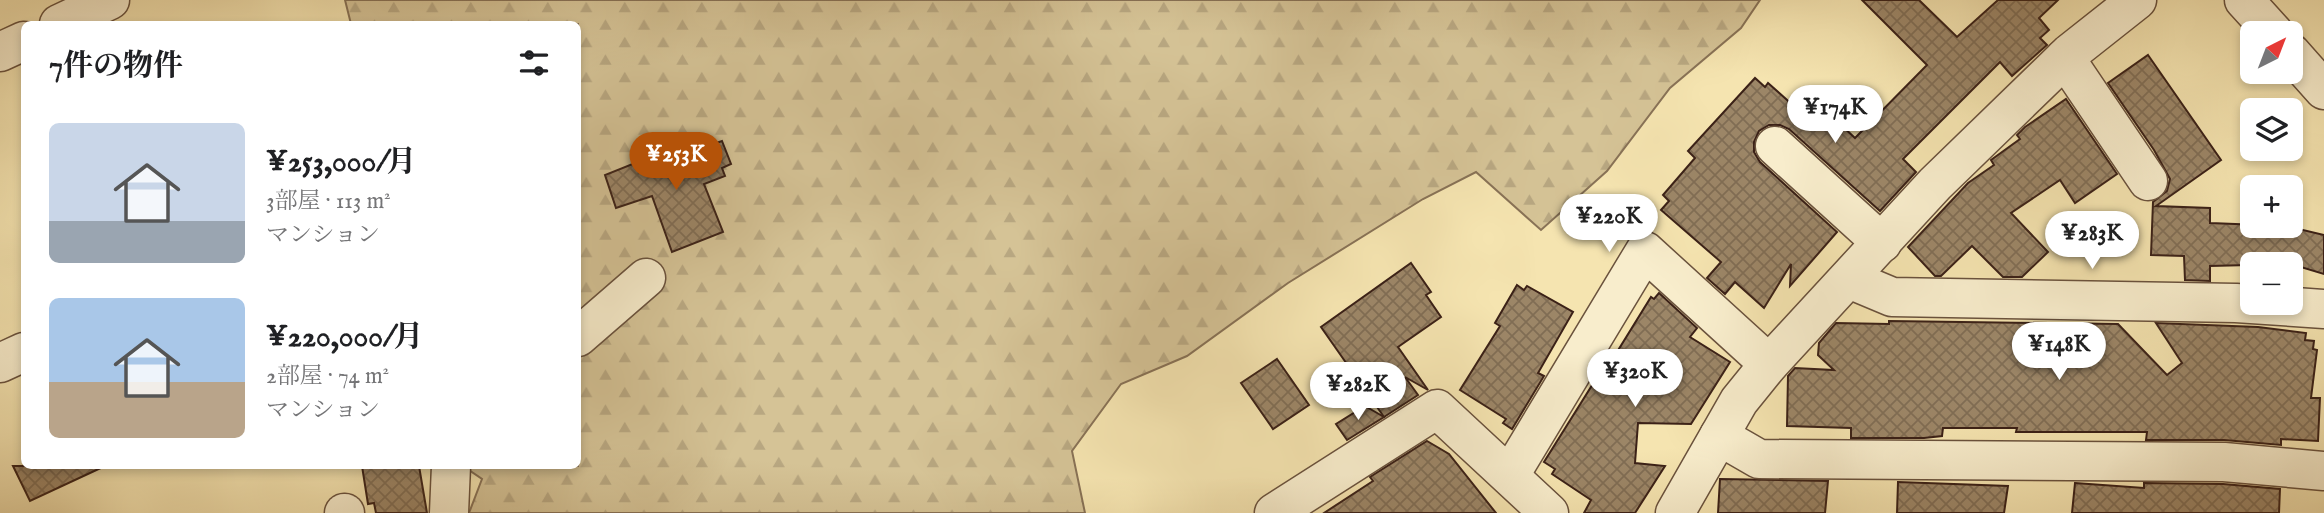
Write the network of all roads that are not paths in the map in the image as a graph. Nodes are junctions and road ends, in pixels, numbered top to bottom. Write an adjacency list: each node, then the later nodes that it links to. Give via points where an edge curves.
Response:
1 (109, 0): 4 (street); 5 (street)
2 (2137, 0): 9 (street)
3 (2244, 0): 6 (street)
4 (65, 21)
5 (119, 21)
6 (2263, 21)
7 (21, 42): 8 (street)
8 (0, 52)
9 (2065, 58): 13 (street); 14 (street, via 1935,184)
10 (2303, 66): 11 (street)
11 (2324, 90)
12 (1775, 146): 14 (street)
13 (2148, 181)
14 (1882, 243): 16 (street)
15 (646, 278): 18 (street)
16 (1849, 279): 17 (street, via 1892,297 2236,303); 21 (street)
17 (2324, 309)
18 (581, 334)
19 (21, 353): 20 (street)
20 (0, 363)
21 (1769, 364): 22 (street, via 1739,401); 25 (street, via 1645,251)
22 (1719, 436): 24 (street, via 1759,459 2224,462); 29 (street)
23 (450, 469): 26 (street)
24 (2324, 471)
25 (1510, 475): 27 (street, via 1437,409); 28 (street)
26 (449, 513)
27 (1274, 513)
28 (1549, 513)
29 (1675, 513)

